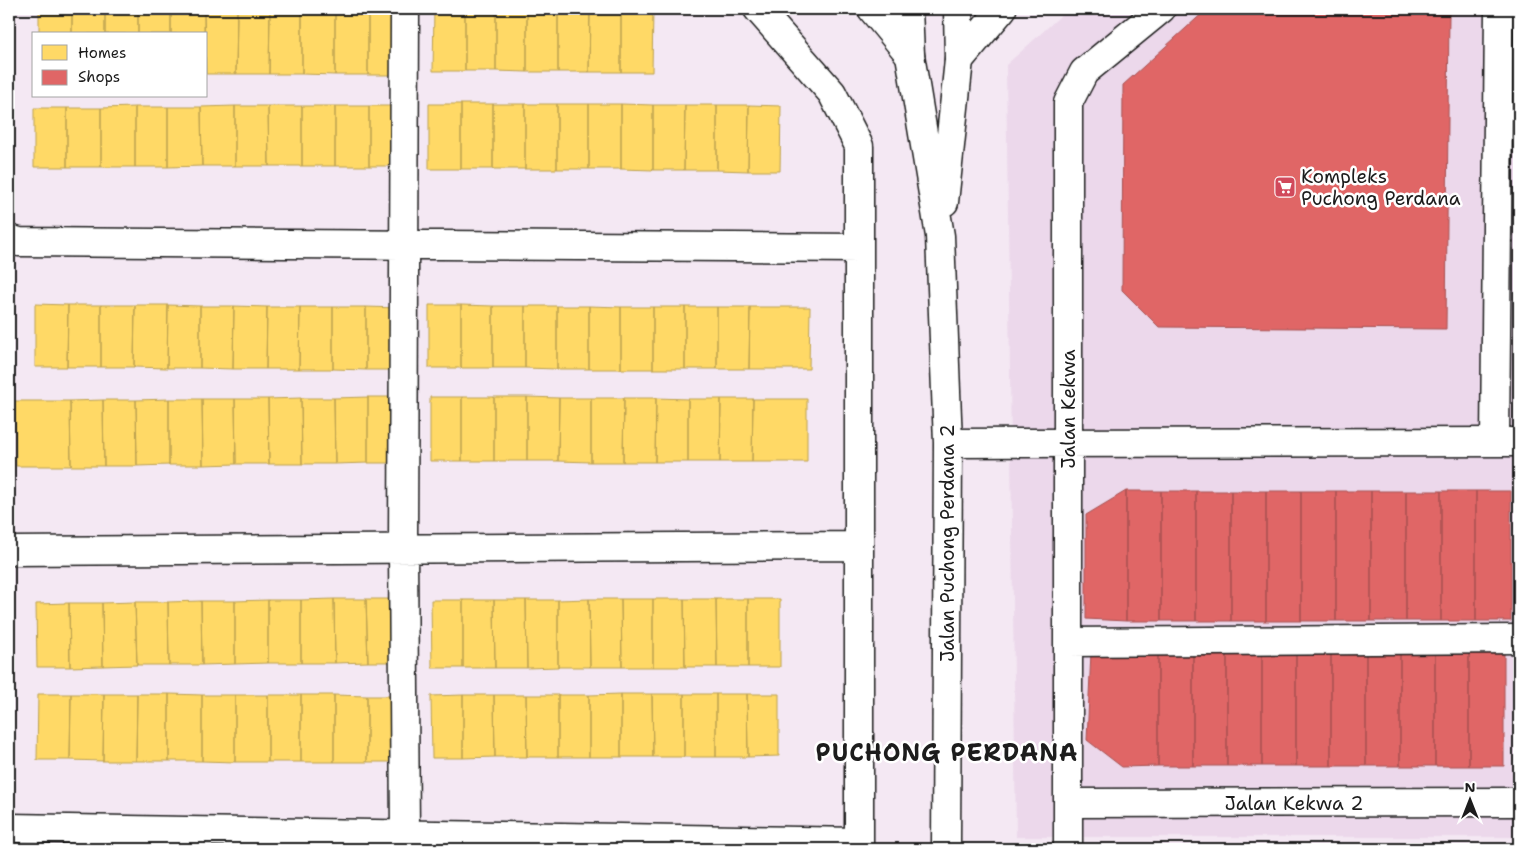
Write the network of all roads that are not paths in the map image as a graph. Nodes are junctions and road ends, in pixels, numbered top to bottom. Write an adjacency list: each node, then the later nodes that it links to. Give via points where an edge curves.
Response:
1 (405, 9): 13 (street)
2 (758, 9): 14 (street, via 832,92 859,146)
3 (872, 9): 9 (street)
4 (908, 9): 9 (street, Jalan Puchong Perdana 2)
5 (958, 9): 10 (street, Jalan Puchong Perdana 2)
6 (1002, 9): 10 (street)
7 (1161, 9): 16 (street, Jalan Kekwa, via 1084,72 1068,103)
8 (1499, 9): 15 (street)
9 (910, 55): 11 (street, Jalan Puchong Perdana 2)
10 (959, 60): 11 (street, Jalan Puchong Perdana 2)
11 (940, 236): 17 (street, Jalan Puchong Perdana 2)
12 (9, 239): 13 (street, via 19,242)
13 (405, 244): 14 (street); 19 (street)
14 (859, 248): 18 (street)
15 (1507, 442): 16 (street)
16 (1068, 443): 17 (street); 22 (street, Jalan Kekwa)
17 (948, 444): 30 (street, Jalan Puchong Perdana 2)
18 (859, 546): 19 (street); 29 (street)
19 (403, 549): 20 (street); 26 (street)
20 (9, 551)
21 (1519, 640): 22 (street)
22 (1068, 642): 24 (street, Jalan Kekwa)
23 (1519, 802): 24 (street, Jalan Kekwa 2)
24 (1069, 803): 31 (street, Jalan Kekwa)
25 (9, 828): 27 (street)
26 (405, 834): 27 (street); 28 (street)
27 (268, 840)
28 (567, 843): 29 (street)
29 (859, 846)
30 (946, 849)
31 (1068, 849)

